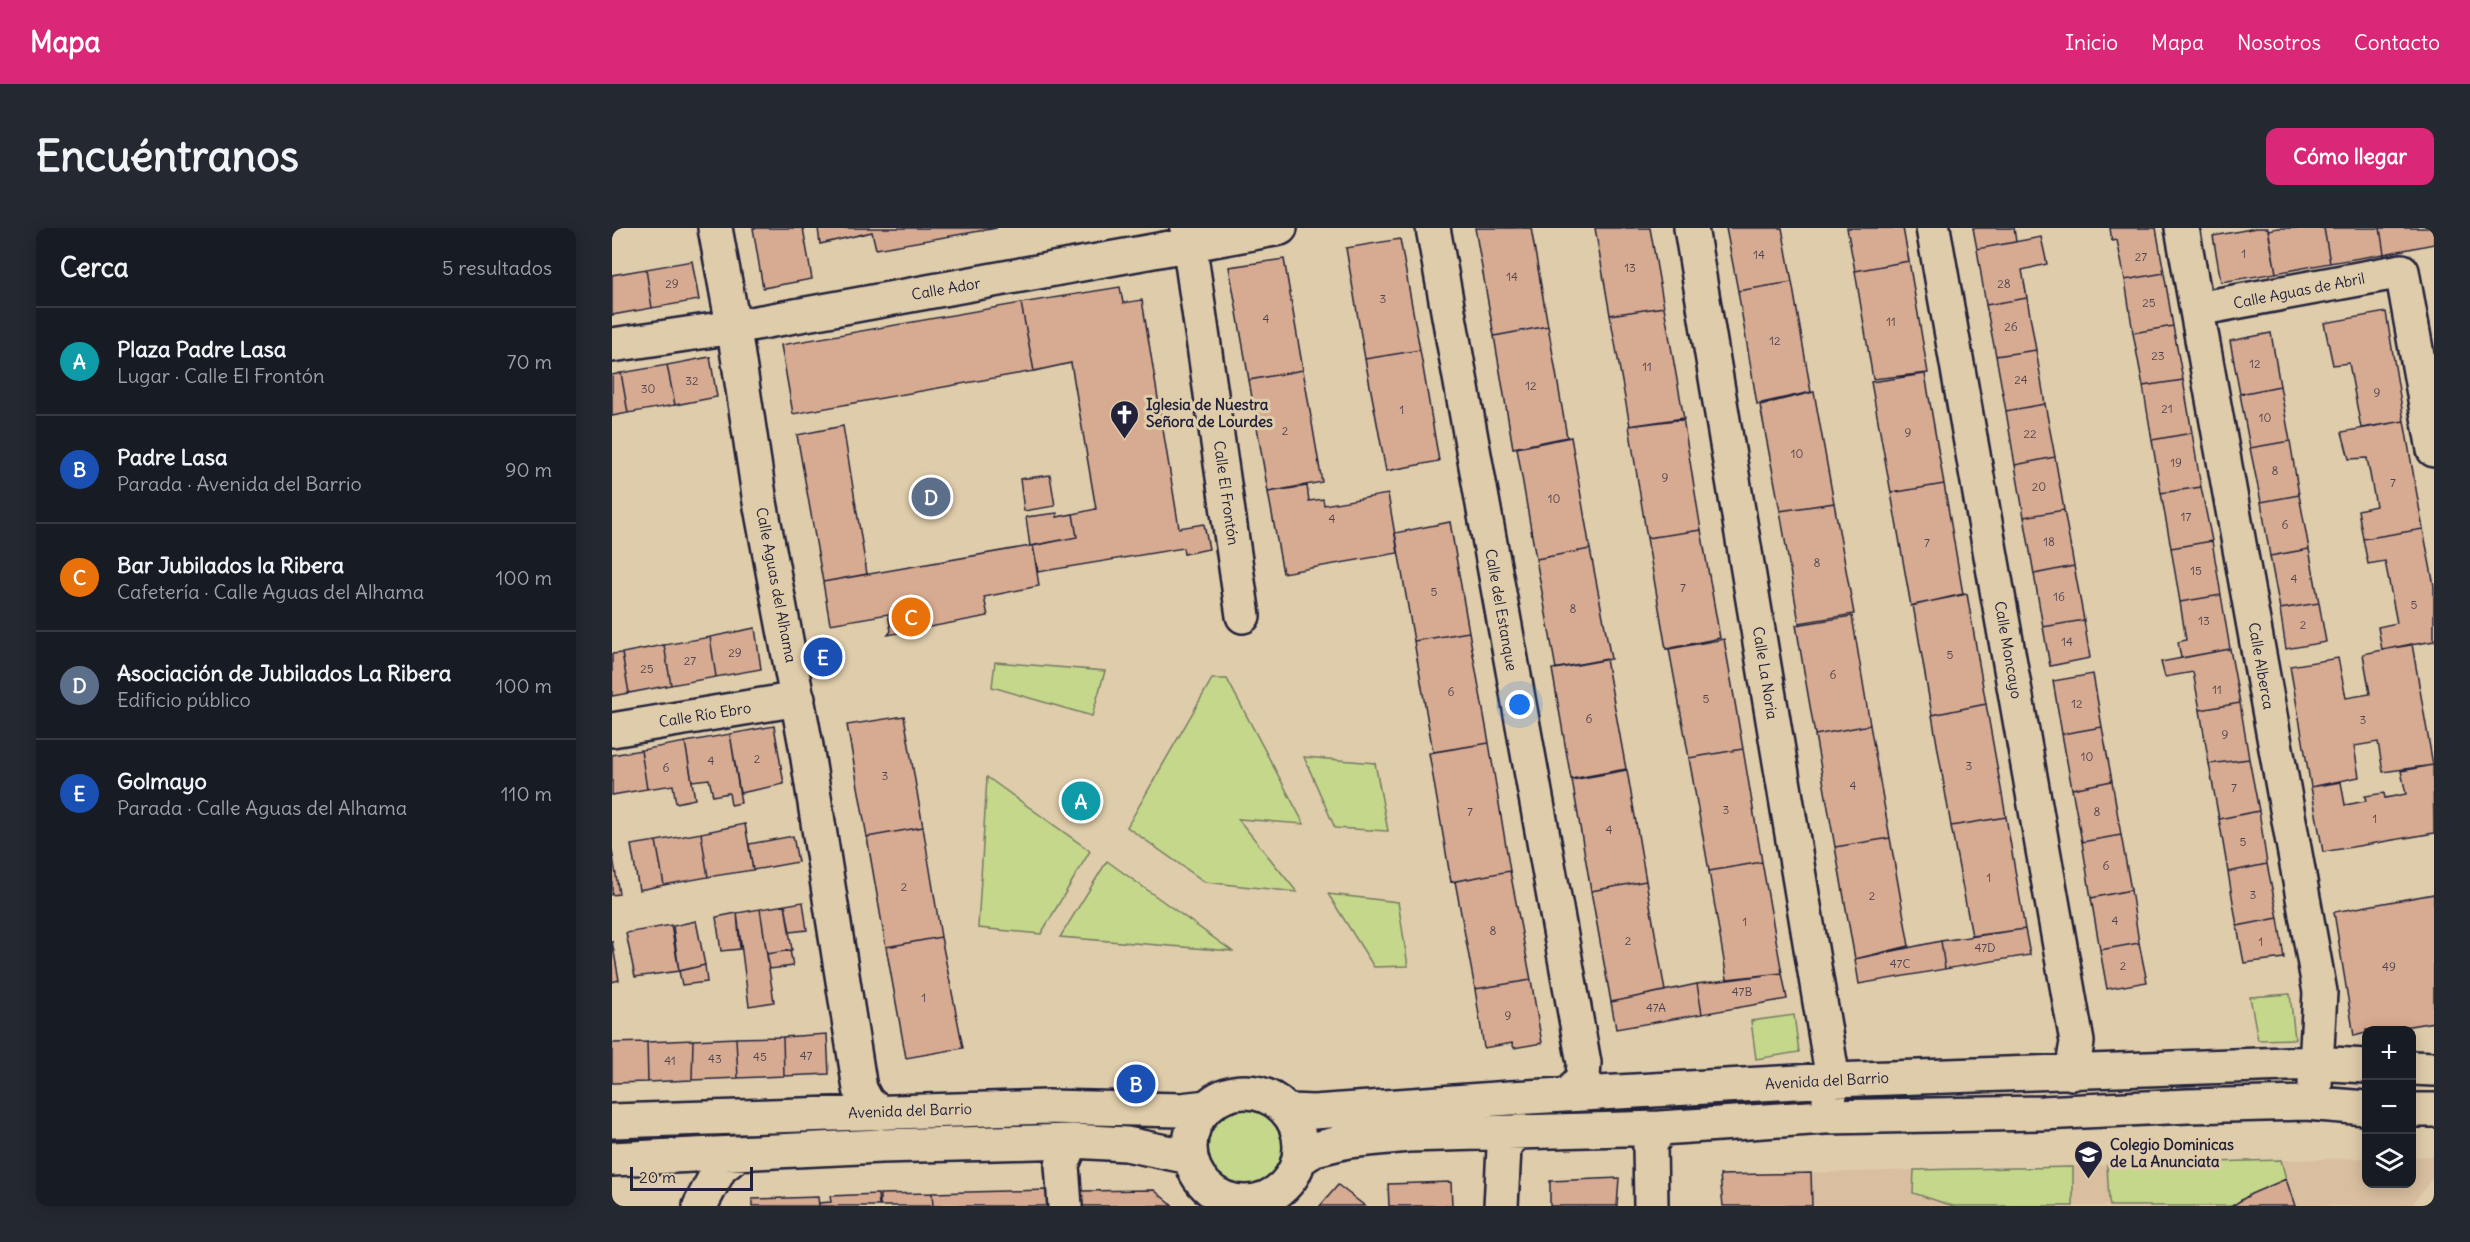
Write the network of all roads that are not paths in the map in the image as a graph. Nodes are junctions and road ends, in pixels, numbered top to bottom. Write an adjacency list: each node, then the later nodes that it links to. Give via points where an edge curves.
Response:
1 (715, 228): 9 (street, Calle Aguas del Alhama)
2 (1280, 228): 7 (street, Calle Ador)
3 (1432, 228): 21 (street, Calle del Estanque, via 1584,1063 1583,1077)
4 (1691, 228): 20 (street, Calle La Noria)
5 (1934, 228): 19 (street, Calle Moncayo, via 2077,1042)
6 (2182, 228): 8 (street, Calle Alberca)
7 (1189, 236): 9 (street, Calle Ador); 12 (street, Calle El Frontón)
8 (2197, 309): 11 (street, Calle Aguas de Abril, via 2402,271); 15 (street, Calle Alberca, via 2320,992)
9 (734, 327): 10 (street, Calle Ador); 13 (street, Calle Aguas del Alhama, via 760,502)
10 (612, 345)
11 (2434, 450)
12 (1243, 616)
13 (798, 699): 14 (street, Calle Río Ebro); 28 (street, Calle Aguas del Alhama, via 860,1089)
14 (612, 730)
15 (2316, 1063): 16 (street, Avenida del Barrio); 19 (street, Avenida del Barrio); 22 (street, Calle Alberca, via 2316,1082)
16 (2362, 1066)
17 (2416, 1068): 18 (street)
18 (2434, 1069)
19 (2072, 1073): 20 (street, Avenida del Barrio)
20 (1833, 1080): 21 (street, Avenida del Barrio); 29 (street, Calle La Noria)
21 (1570, 1094): 27 (street, Avenida del Barrio)
22 (2306, 1103): 24 (street); 29 (street)
23 (1207, 1107): 27 (street, via 1222,1096 1248,1092 1274,1099); 28 (street, Avenida del Barrio); 35 (street, via 1196,1121)
24 (2362, 1108)
25 (2416, 1110): 26 (street)
26 (2434, 1110)
27 (1288, 1111): 36 (street, via 1301,1142)
28 (880, 1113): 30 (street, Avenida del Barrio)
29 (1825, 1117): 31 (street)
30 (612, 1120)
31 (1660, 1128): 32 (street); 42 (street, via 1650,1145)
32 (1515, 1132): 36 (street, via 1348,1141 1315,1149); 41 (street, via 1504,1148)
33 (1072, 1141): 34 (street); 35 (street, via 1125,1144); 40 (street, via 1062,1165)
34 (739, 1153): 37 (street); 39 (street, via 720,1168)
35 (1190, 1157): 38 (street, via 1205,1187)
36 (1299, 1159): 38 (street, via 1282,1188 1252,1203)
37 (612, 1160)
38 (1236, 1204)
39 (700, 1206)
40 (1065, 1206)
41 (1501, 1206)
42 (1651, 1206)

